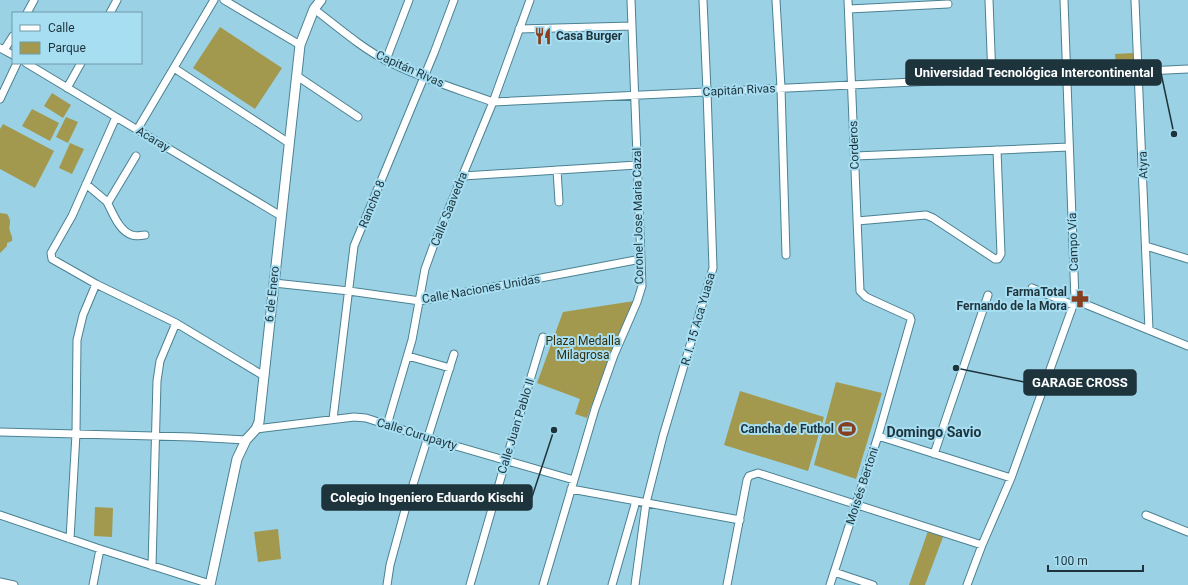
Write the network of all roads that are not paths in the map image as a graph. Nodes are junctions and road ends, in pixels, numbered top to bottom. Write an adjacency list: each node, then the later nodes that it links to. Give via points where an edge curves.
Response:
1 (34, 0): 19 (street)
2 (117, 0): 20 (street)
3 (214, 0): 31 (street)
4 (224, 0): 24 (street)
5 (321, 0): 17 (main road, 6 de Enero)
6 (409, 0): 27 (street)
7 (454, 0): 36 (street, Rancho 8)
8 (530, 0): 22 (street, Calle Saavedra)
9 (631, 0): 21 (street, Coronel Jose Maria Cazal)
10 (703, 0): 41 (street, R. I. 15 Aca Yuasa)
11 (776, 0): 40 (street)
12 (848, 0): 18 (street, Corderos)
13 (989, 0): 37 (street)
14 (1064, 0): 34 (street, Campo Vía)
15 (1135, 0): 33 (street, Atyra)
16 (948, 4): 18 (street)
17 (314, 9): 24 (main road, 6 de Enero); 27 (street, Capitán Rivas, via 361,45)
18 (849, 9): 38 (street, Corderos)
19 (28, 12)
20 (111, 12)
21 (632, 26): 22 (street); 42 (street, Coronel Jose Maria Cazal)
22 (519, 29): 44 (street, Calle Saavedra)
23 (12, 37): 25 (street)
24 (300, 45): 35 (main road, 6 de Enero)
25 (2, 49): 26 (street)
26 (12, 54)
27 (386, 60): 36 (street, Capitán Rivas)
28 (17, 64): 43 (street)
29 (28, 64): 39 (street, Acaray)
30 (80, 64): 39 (street)
31 (174, 68): 47 (street); 48 (street)
32 (1188, 69): 33 (street, Capitán Rivas)
33 (1139, 71): 34 (street, Capitán Rivas); 62 (street, Atyra)
34 (1067, 75): 37 (street, Capitán Rivas); 49 (street, Campo Vía)
35 (296, 76): 46 (street); 48 (main road, 6 de Enero)
36 (424, 78): 44 (street, Capitán Rivas); 69 (street, Rancho 8, via 354,246)
37 (992, 78): 38 (street, Capitán Rivas)
38 (852, 85): 40 (street, Capitán Rivas); 52 (street, Corderos)
39 (67, 88): 45 (street, Acaray)
40 (781, 88): 41 (street, Capitán Rivas); 63 (street)
41 (707, 91): 42 (street, Capitán Rivas); 97 (street, R. I. 15 Aca Yuasa, via 713,268 663,436)
42 (635, 95): 44 (street, Capitán Rivas); 53 (street, Coronel Jose Maria Cazal)
43 (0, 99)
44 (493, 102): 55 (street, Calle Saavedra)
45 (116, 117): 47 (street, Acaray); 56 (street)
46 (358, 117)
47 (137, 130): 59 (street, Acaray)
48 (289, 143): 59 (main road, 6 de Enero)
49 (1069, 147): 50 (street); 72 (street, Campo Vía)
50 (997, 150): 52 (street); 60 (street, via 1000,257 995,259 926,215)
51 (136, 156): 57 (street, via 110,201)
52 (855, 156): 60 (street, Corderos)
53 (637, 165): 54 (street); 64 (street, Coronel Jose Maria Cazal)
54 (557, 170): 55 (street); 58 (street)
55 (462, 176): 71 (street, Calle Saavedra, via 425,269)
56 (86, 184): 57 (street); 67 (street, via 51,253 52,259)
57 (107, 202): 61 (street, via 125,231 132,236)
58 (559, 202)
59 (281, 216): 66 (main road, 6 de Enero)
60 (857, 221): 73 (street, Corderos, via 860,291)
61 (145, 235)
62 (1146, 246): 65 (street); 75 (street, Atyra)
63 (786, 255)
64 (641, 259): 71 (street, Calle Naciones Unidas); 94 (street, Coronel Jose Maria Cazal, via 642,286 639,296 595,409)
65 (1188, 259)
66 (274, 283): 69 (street, Calle Naciones Unidas); 81 (main road, 6 de Enero)
67 (96, 284): 74 (street); 86 (street, via 83,315 77,340)
68 (1032, 288): 72 (street)
69 (349, 291): 71 (street, Calle Naciones Unidas); 82 (street, Rancho 8)
70 (988, 295): 91 (street)
71 (420, 301): 79 (street, Calle Saavedra)
72 (1074, 302): 75 (street); 93 (street, Campo Vía)
73 (910, 317): 88 (street, Moisés Bertoni)
74 (176, 323): 81 (street); 87 (street, via 160,361)
75 (1149, 330): 77 (street)
76 (544, 337): 92 (street, Calle Juan Pablo II)
77 (1188, 346)
78 (454, 354): 80 (street)
79 (408, 356): 80 (street); 83 (street, Calle Saavedra)
80 (450, 368): 89 (street)
81 (264, 376): 84 (main road, 6 de Enero)
82 (333, 419): 83 (street, Calle Curupayty, via 366,418); 84 (street, Calle Curupayty)
83 (387, 425): 89 (street, Calle Curupayty)
84 (256, 429): 90 (main road, 6 de Enero)
85 (0, 432): 86 (street)
86 (76, 434): 87 (street); 103 (street)
87 (155, 436): 90 (street); 106 (street)
88 (878, 436): 91 (street); 98 (street, Moisés Bertoni)
89 (428, 438): 92 (street, Calle Curupayty); 112 (street, via 390,565)
90 (246, 440): 111 (main road, 6 de Enero, via 237,459)
91 (934, 454): 93 (street)
92 (506, 460): 94 (street, Calle Curupayty); 113 (street, Calle Juan Pablo II)
93 (1011, 478): 104 (street, Campo Vía)
94 (574, 480): 95 (street, Coronel Jose Maria Cazal)
95 (571, 489): 96 (street); 114 (street, Coronel Jose Maria Cazal)
96 (636, 501): 97 (street); 115 (street)
97 (646, 503): 101 (street); 116 (street, R. I. 15 Aca Yuasa)
98 (856, 505): 101 (street, via 758,473 747,480); 104 (street); 107 (street, Moisés Bertoni)
99 (0, 515): 103 (street)
100 (1146, 516): 102 (street)
101 (740, 520): 117 (street)
102 (1188, 532)
103 (70, 539): 105 (street)
104 (982, 545): 120 (street, Campo Vía)
105 (100, 549): 106 (street); 110 (street)
106 (152, 566): 111 (street)
107 (834, 572): 118 (street, Moisés Bertoni); 119 (street)
108 (0, 582): 109 (street)
109 (14, 585)
110 (93, 585)
111 (210, 585)
112 (387, 585)
113 (470, 585)
114 (543, 585)
115 (612, 585)
116 (635, 585)
117 (726, 585)
118 (830, 585)
119 (873, 585)
120 (968, 585)

